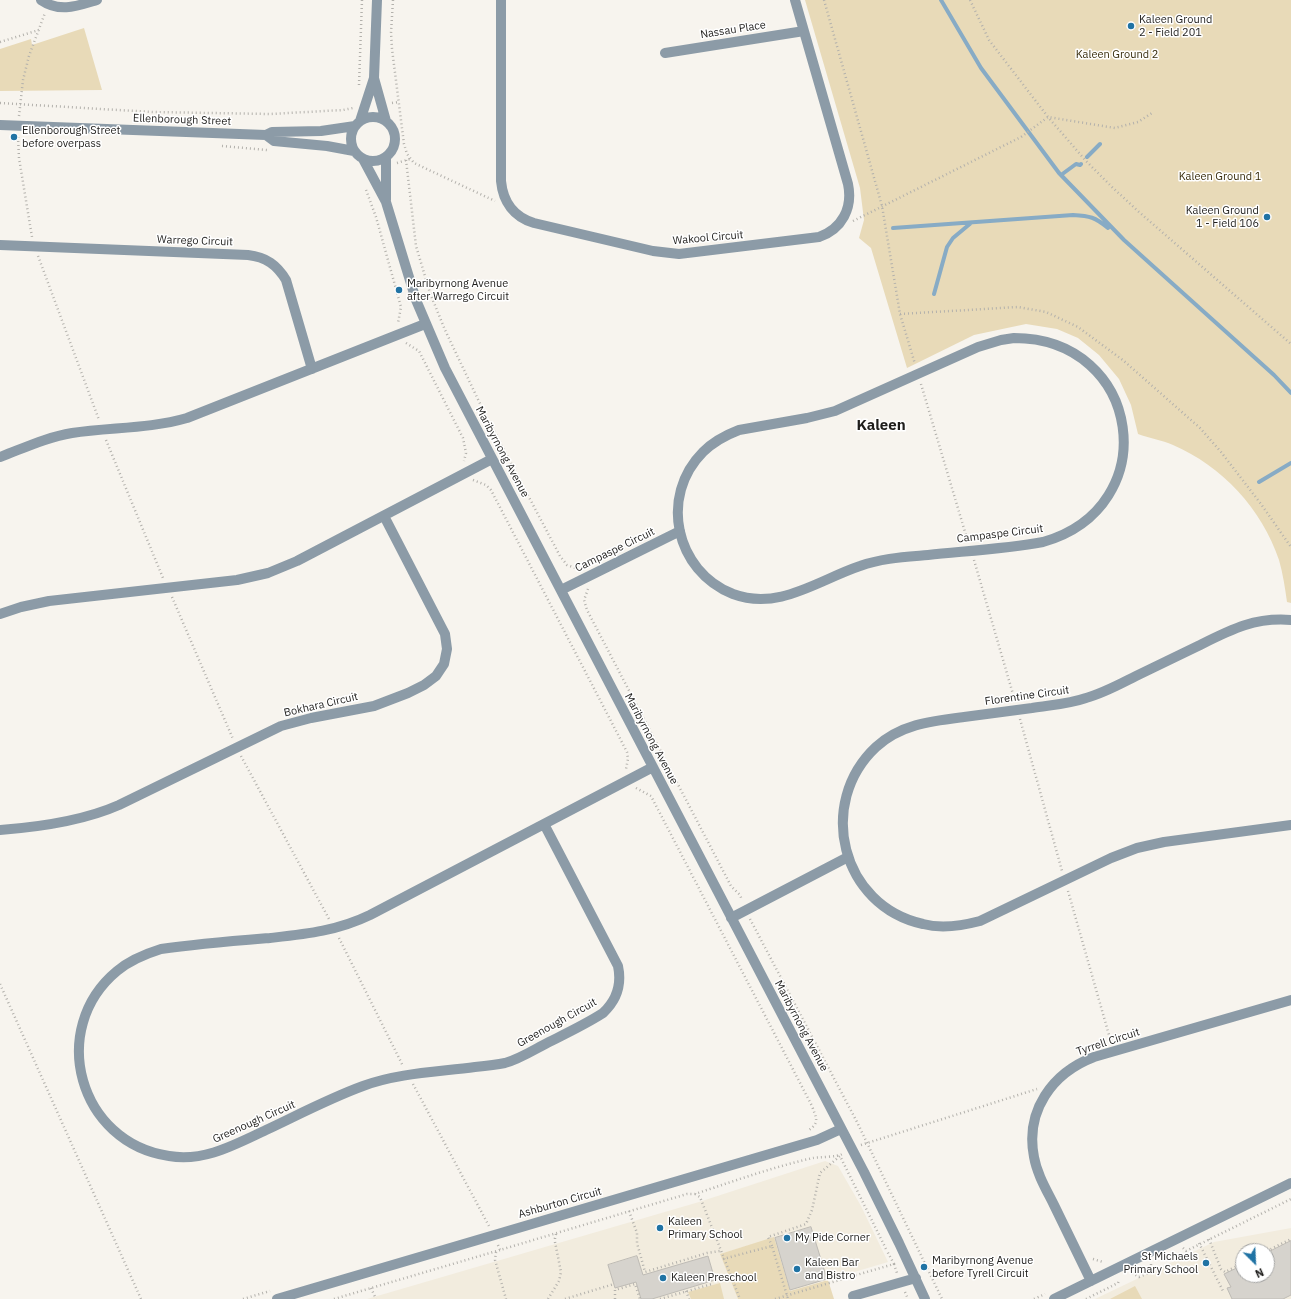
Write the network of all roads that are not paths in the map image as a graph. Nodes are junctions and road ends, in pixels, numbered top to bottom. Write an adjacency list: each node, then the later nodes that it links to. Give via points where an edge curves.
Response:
1 (97, 0): 5 (street, via 70,8 58,8)
2 (377, 0): 8 (street)
3 (501, 0): 6 (street, Wakool Circuit, via 501,181 503,196 510,208 521,218 534,223 666,253 692,253 812,239 826,235 838,226 846,214 850,191)
4 (795, 0): 6 (street, Wakool Circuit)
5 (44, 2)
6 (804, 31): 7 (street, Nassau Place)
7 (665, 53)
8 (374, 78): 9 (street); 10 (street)
9 (386, 121): 10 (street, via 373,117); 14 (street, via 395,136 393,148)
10 (357, 124): 12 (street, Ellenborough Street, via 321,131 272,132); 13 (street, via 351,138)
11 (0, 125): 12 (street, Ellenborough Street)
12 (266, 136): 13 (street, Ellenborough Street, via 274,141)
13 (354, 151): 15 (street)
14 (386, 157): 15 (street, via 375,161); 16 (street, Maribyrnong Avenue)
15 (363, 159): 16 (street, Maribyrnong Avenue)
16 (386, 202): 18 (street, Maribyrnong Avenue)
17 (0, 245): 19 (street, Warrego Circuit, via 248,255 268,260 286,280)
18 (425, 324): 19 (street); 21 (street, Maribyrnong Avenue)
19 (312, 369): 20 (street, via 187,418 163,424 72,433)
20 (0, 457)
21 (492, 459): 22 (street); 24 (street, Maribyrnong Avenue)
22 (384, 516): 25 (street, via 297,561 268,573 237,580 35,603); 30 (street, Bokhara Circuit, via 445,634 447,649 444,664 430,681 391,700 296,722 267,732 101,812 70,820)
23 (680, 531): 23 (street, Campaspe Circuit, via 679,499 685,479 703,452 720,439 739,430 835,411 990,343 1014,338 1038,340 1062,347 1078,356 1092,367 1108,386 1122,421 1124,445 1120,470 1103,503 1076,528 1043,542 872,562 788,596 767,600 730,592 707,578 690,557 682,542); 24 (street, Campaspe Circuit)
24 (561, 590): 27 (street, Maribyrnong Avenue)
25 (0, 614)
26 (1291, 620): 31 (street, Florentine Circuit, via 1267,619 1243,625 1086,698 920,723 897,732 877,746 861,764 852,780 843,809 842,833)
27 (653, 768): 28 (street, Greenough Circuit); 32 (street, Maribyrnong Avenue)
28 (544, 824): 28 (street, Greenough Circuit, via 618,966 619,988 613,1002 603,1013 514,1060 389,1078 364,1086 228,1148 205,1155 181,1158 157,1154 134,1145 105,1123 91,1103 82,1080 78,1056 83,1020 100,988 127,963 167,948 308,934 334,929 358,921)
29 (1291, 825): 31 (street, Florentine Circuit, via 1150,844 1124,852 980,921 957,926 934,926 895,914 864,888)
30 (0, 830)
31 (848, 857): 32 (street)
32 (731, 918): 34 (street, Maribyrnong Avenue)
33 (1291, 1000): 37 (street, Tyrrell Circuit, via 1094,1057 1066,1072 1050,1087 1033,1126 1034,1158 1041,1178)
34 (842, 1129): 36 (street, Maribyrnong Avenue); 38 (street, Ashburton Circuit, via 817,1140 492,1231)
35 (1291, 1183): 37 (street)
36 (916, 1278): 40 (street, via 853,1296); 41 (street, Maribyrnong Avenue)
37 (1091, 1281): 39 (street)
38 (281, 1296)
39 (1050, 1296)
40 (854, 1299)
41 (925, 1299)

